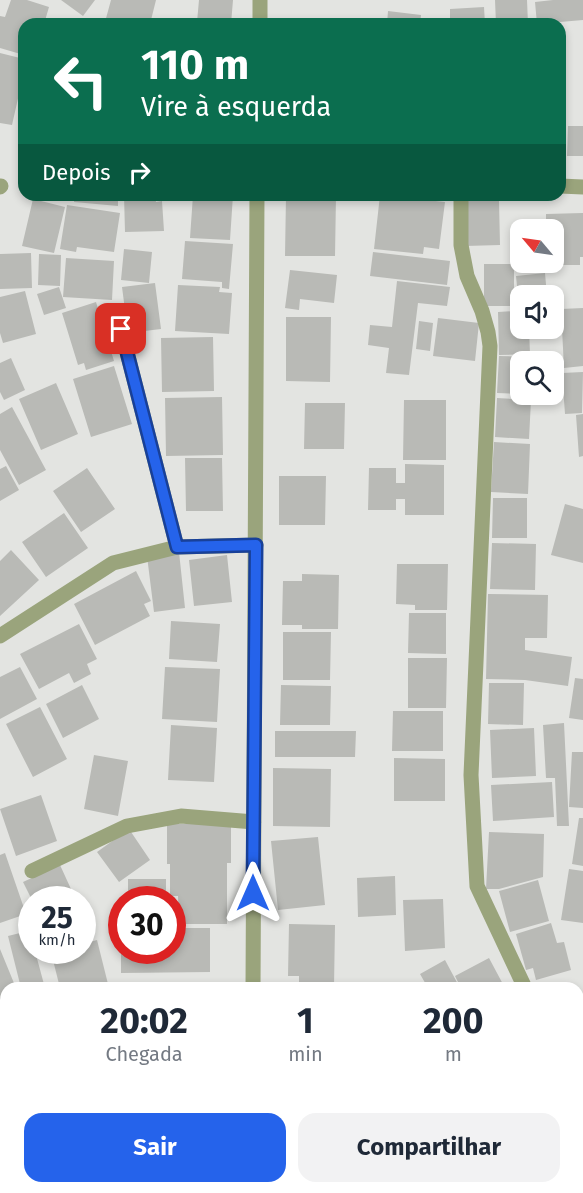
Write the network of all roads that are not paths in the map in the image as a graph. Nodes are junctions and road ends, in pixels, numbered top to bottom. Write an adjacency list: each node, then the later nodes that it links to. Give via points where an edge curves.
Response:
1 (260, 0): 2 (street)
2 (260, 18)
3 (566, 186): 4 (street)
4 (583, 187)
5 (257, 201): 8 (street)
6 (461, 201): 14 (street, via 461,245 467,276 482,311 490,346 471,775 477,886)
7 (121, 329): 9 (street)
8 (256, 545): 9 (street); 11 (street)
9 (177, 547): 10 (street, via 113,563)
10 (0, 636)
11 (254, 822): 12 (street, via 181,816 127,826); 13 (street)
12 (32, 871)
13 (252, 982)
14 (522, 982)

